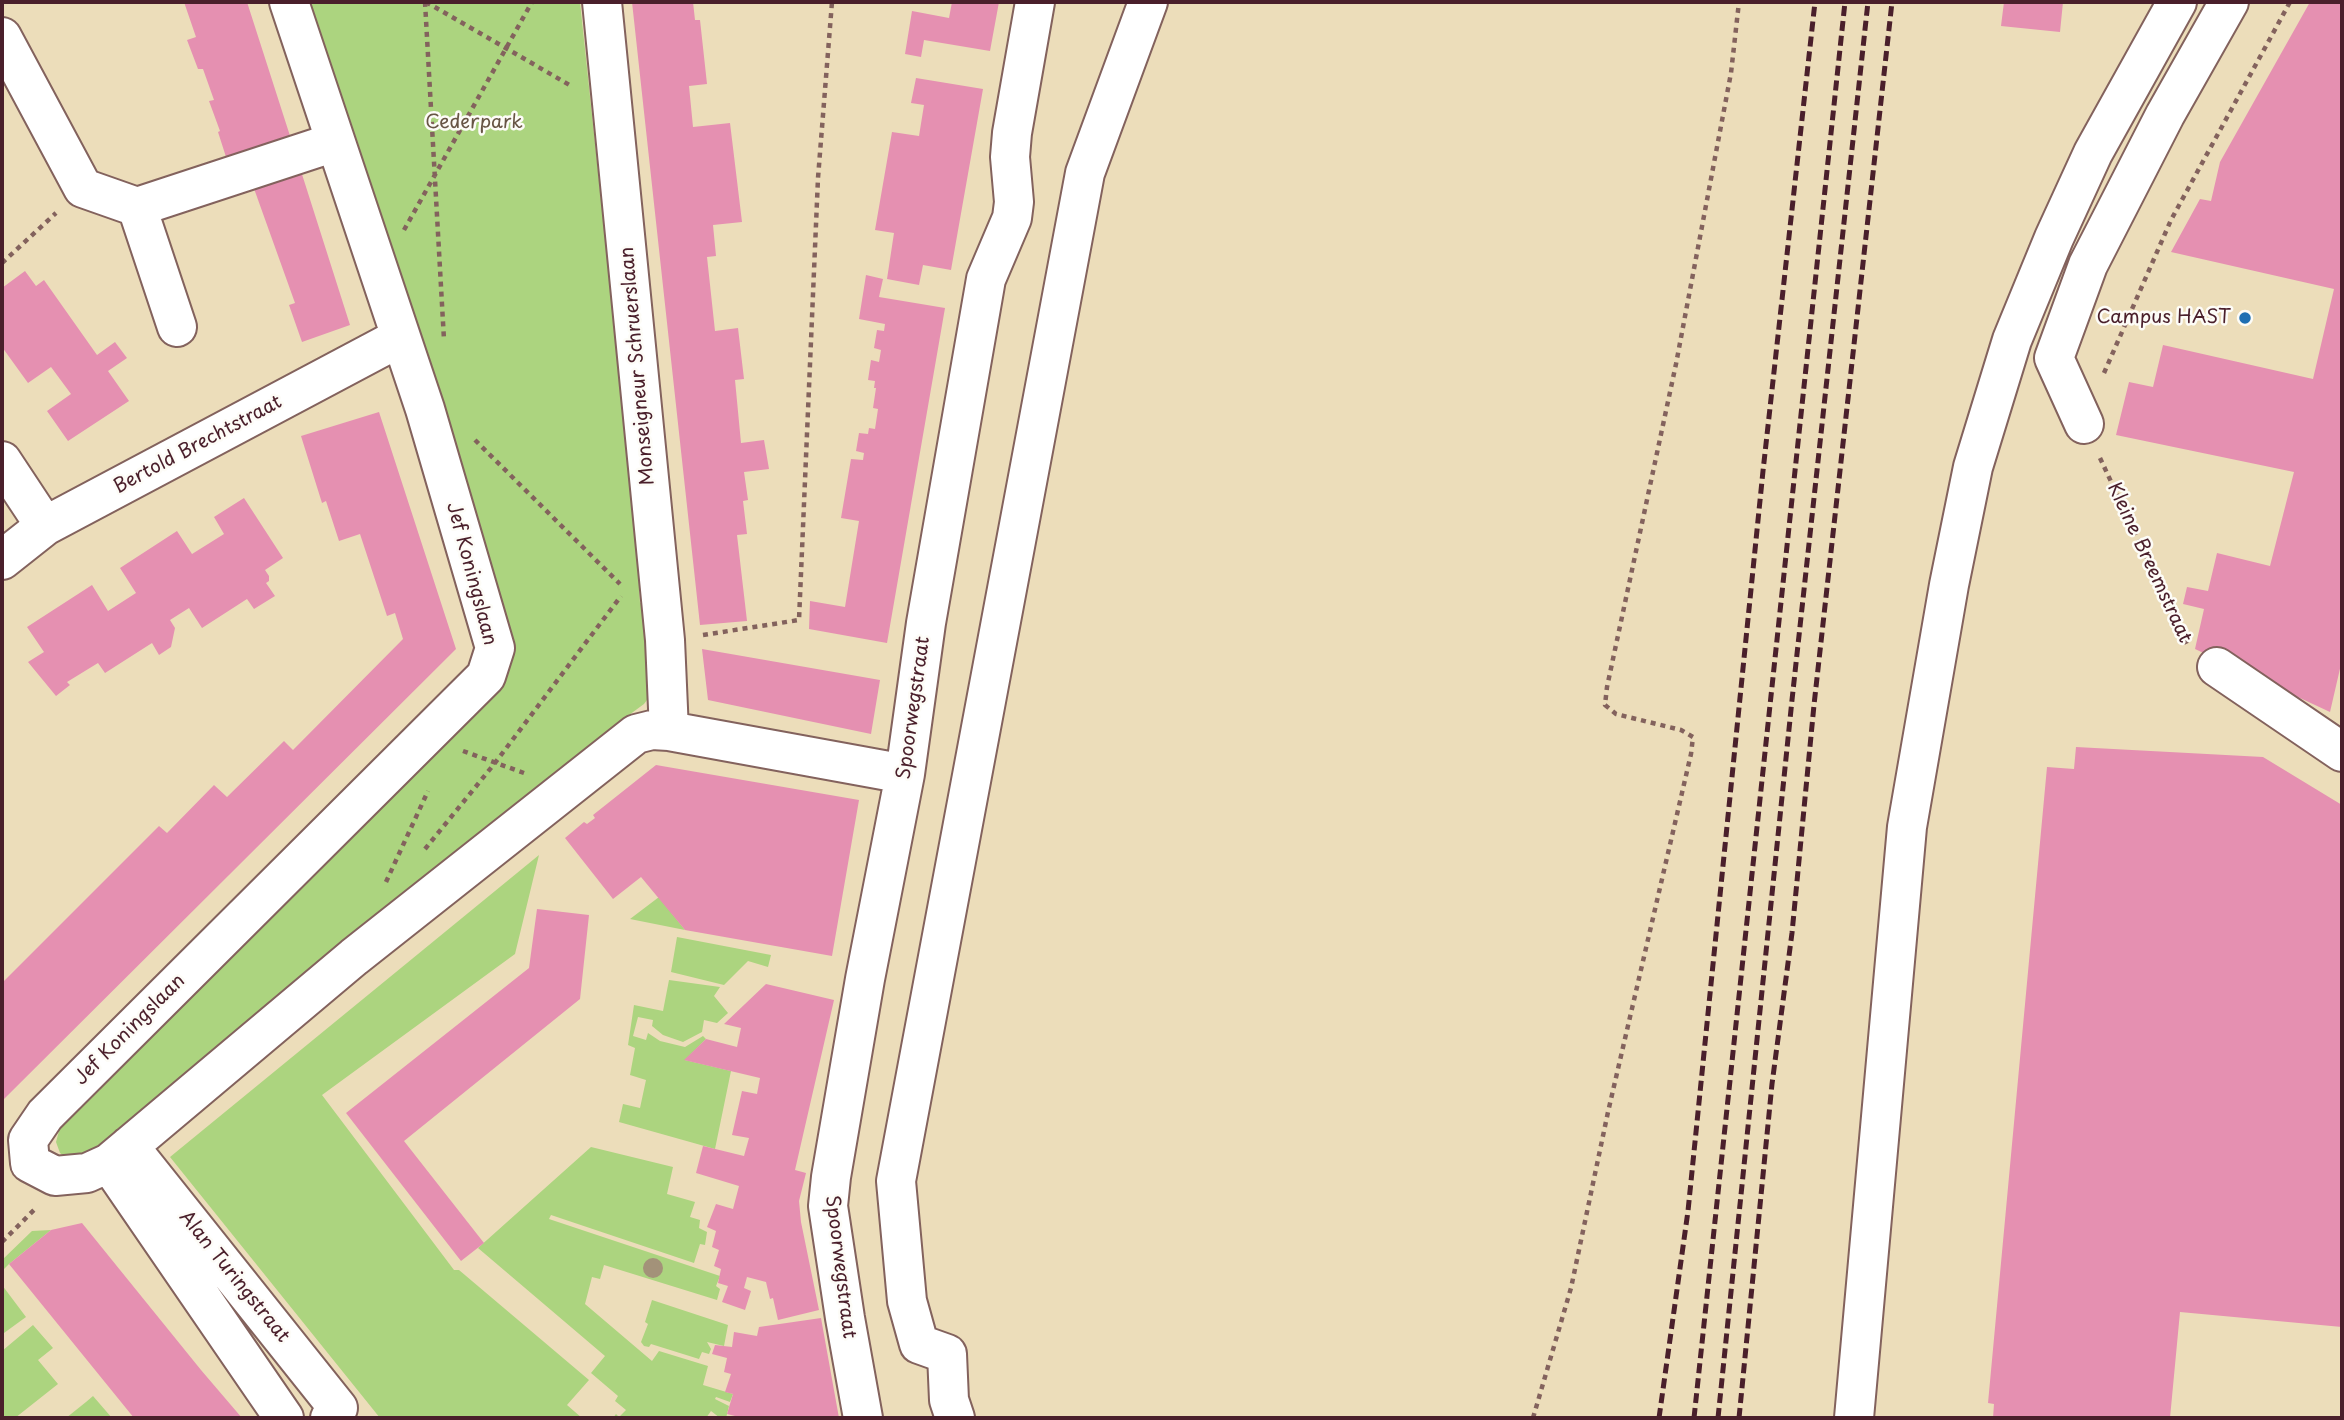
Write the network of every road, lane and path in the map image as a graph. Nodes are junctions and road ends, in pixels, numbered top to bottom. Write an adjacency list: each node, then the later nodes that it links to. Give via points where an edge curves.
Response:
1 (289, 2): 15 (street, Jef Koningslaan)
2 (425, 2): 13 (path); 16 (path)
3 (532, 2): 13 (path)
4 (602, 2): 14 (street, Monseigneur Schruerslaan)
5 (832, 2): 29 (path, via 818,178 799,620)
6 (1035, 2): 35 (street, Spoorwegstraat, via 1012,133 1012,218 986,279 926,623)
7 (1148, 2): 46 (street, via 1085,173 896,1181 907,1301 919,1343 947,1354 949,1400)
8 (1739, 2): 47 (path, via 1731,73 1699,245 1605,705 1616,714 1681,730 1693,737 1691,754 1572,1288)
9 (2177, 2): 48 (street, via 2093,153 2054,238 2012,340 1973,467 1907,827)
10 (2229, 2): 25 (street, via 2088,265 2054,358)
11 (2290, 2): 25 (path, via 2171,220)
12 (2, 37): 17 (street)
13 (505, 48): 14 (path, via 583,93 587,117); 16 (path)
14 (616, 128): 29 (street, Monseigneur Schruerslaan)
15 (335, 142): 18 (street); 22 (street, Jef Koningslaan)
16 (436, 174): 19 (path); 23 (path)
17 (83, 188): 18 (street); 20 (path)
18 (137, 207): 21 (street)
19 (399, 240)
20 (2, 263)
21 (177, 327)
22 (399, 338): 24 (street, Jef Koningslaan); 27 (street, Bertold Brechtstraat)
23 (445, 347)
24 (425, 409): 32 (street, Jef Koningslaan, via 495,648 486,676); 34 (path, via 448,414 626,590)
25 (2084, 424): 30 (path, Kleine Breemstraat, via 2192,653)
26 (2, 461): 27 (street)
27 (45, 526): 28 (street, Bertold Brechtstraat)
28 (2, 560)
29 (665, 640): 31 (street, Monseigneur Schruerslaan)
30 (2217, 667): 33 (street)
31 (669, 731): 35 (street); 40 (street, via 636,734 590,769 354,957)
32 (427, 735): 34 (path); 41 (street, Jef Koningslaan, via 45,1115 28,1140 30,1163)
33 (2342, 752)
34 (495, 763): 36 (path); 38 (path)
35 (905, 774): 45 (street, Spoorwegstraat, via 828,1206)
36 (530, 775)
37 (432, 783): 39 (path)
38 (420, 856)
39 (381, 893)
40 (119, 1155): 41 (street, via 87,1174); 43 (street, Alan Turingstraat); 44 (street, Alan Turingstraat)
41 (55, 1176): 42 (path, via 34,1212)
42 (2, 1242)
43 (342, 1415)
44 (285, 1418)
45 (863, 1418)
46 (955, 1418)
47 (1533, 1418)
48 (1854, 1418)

